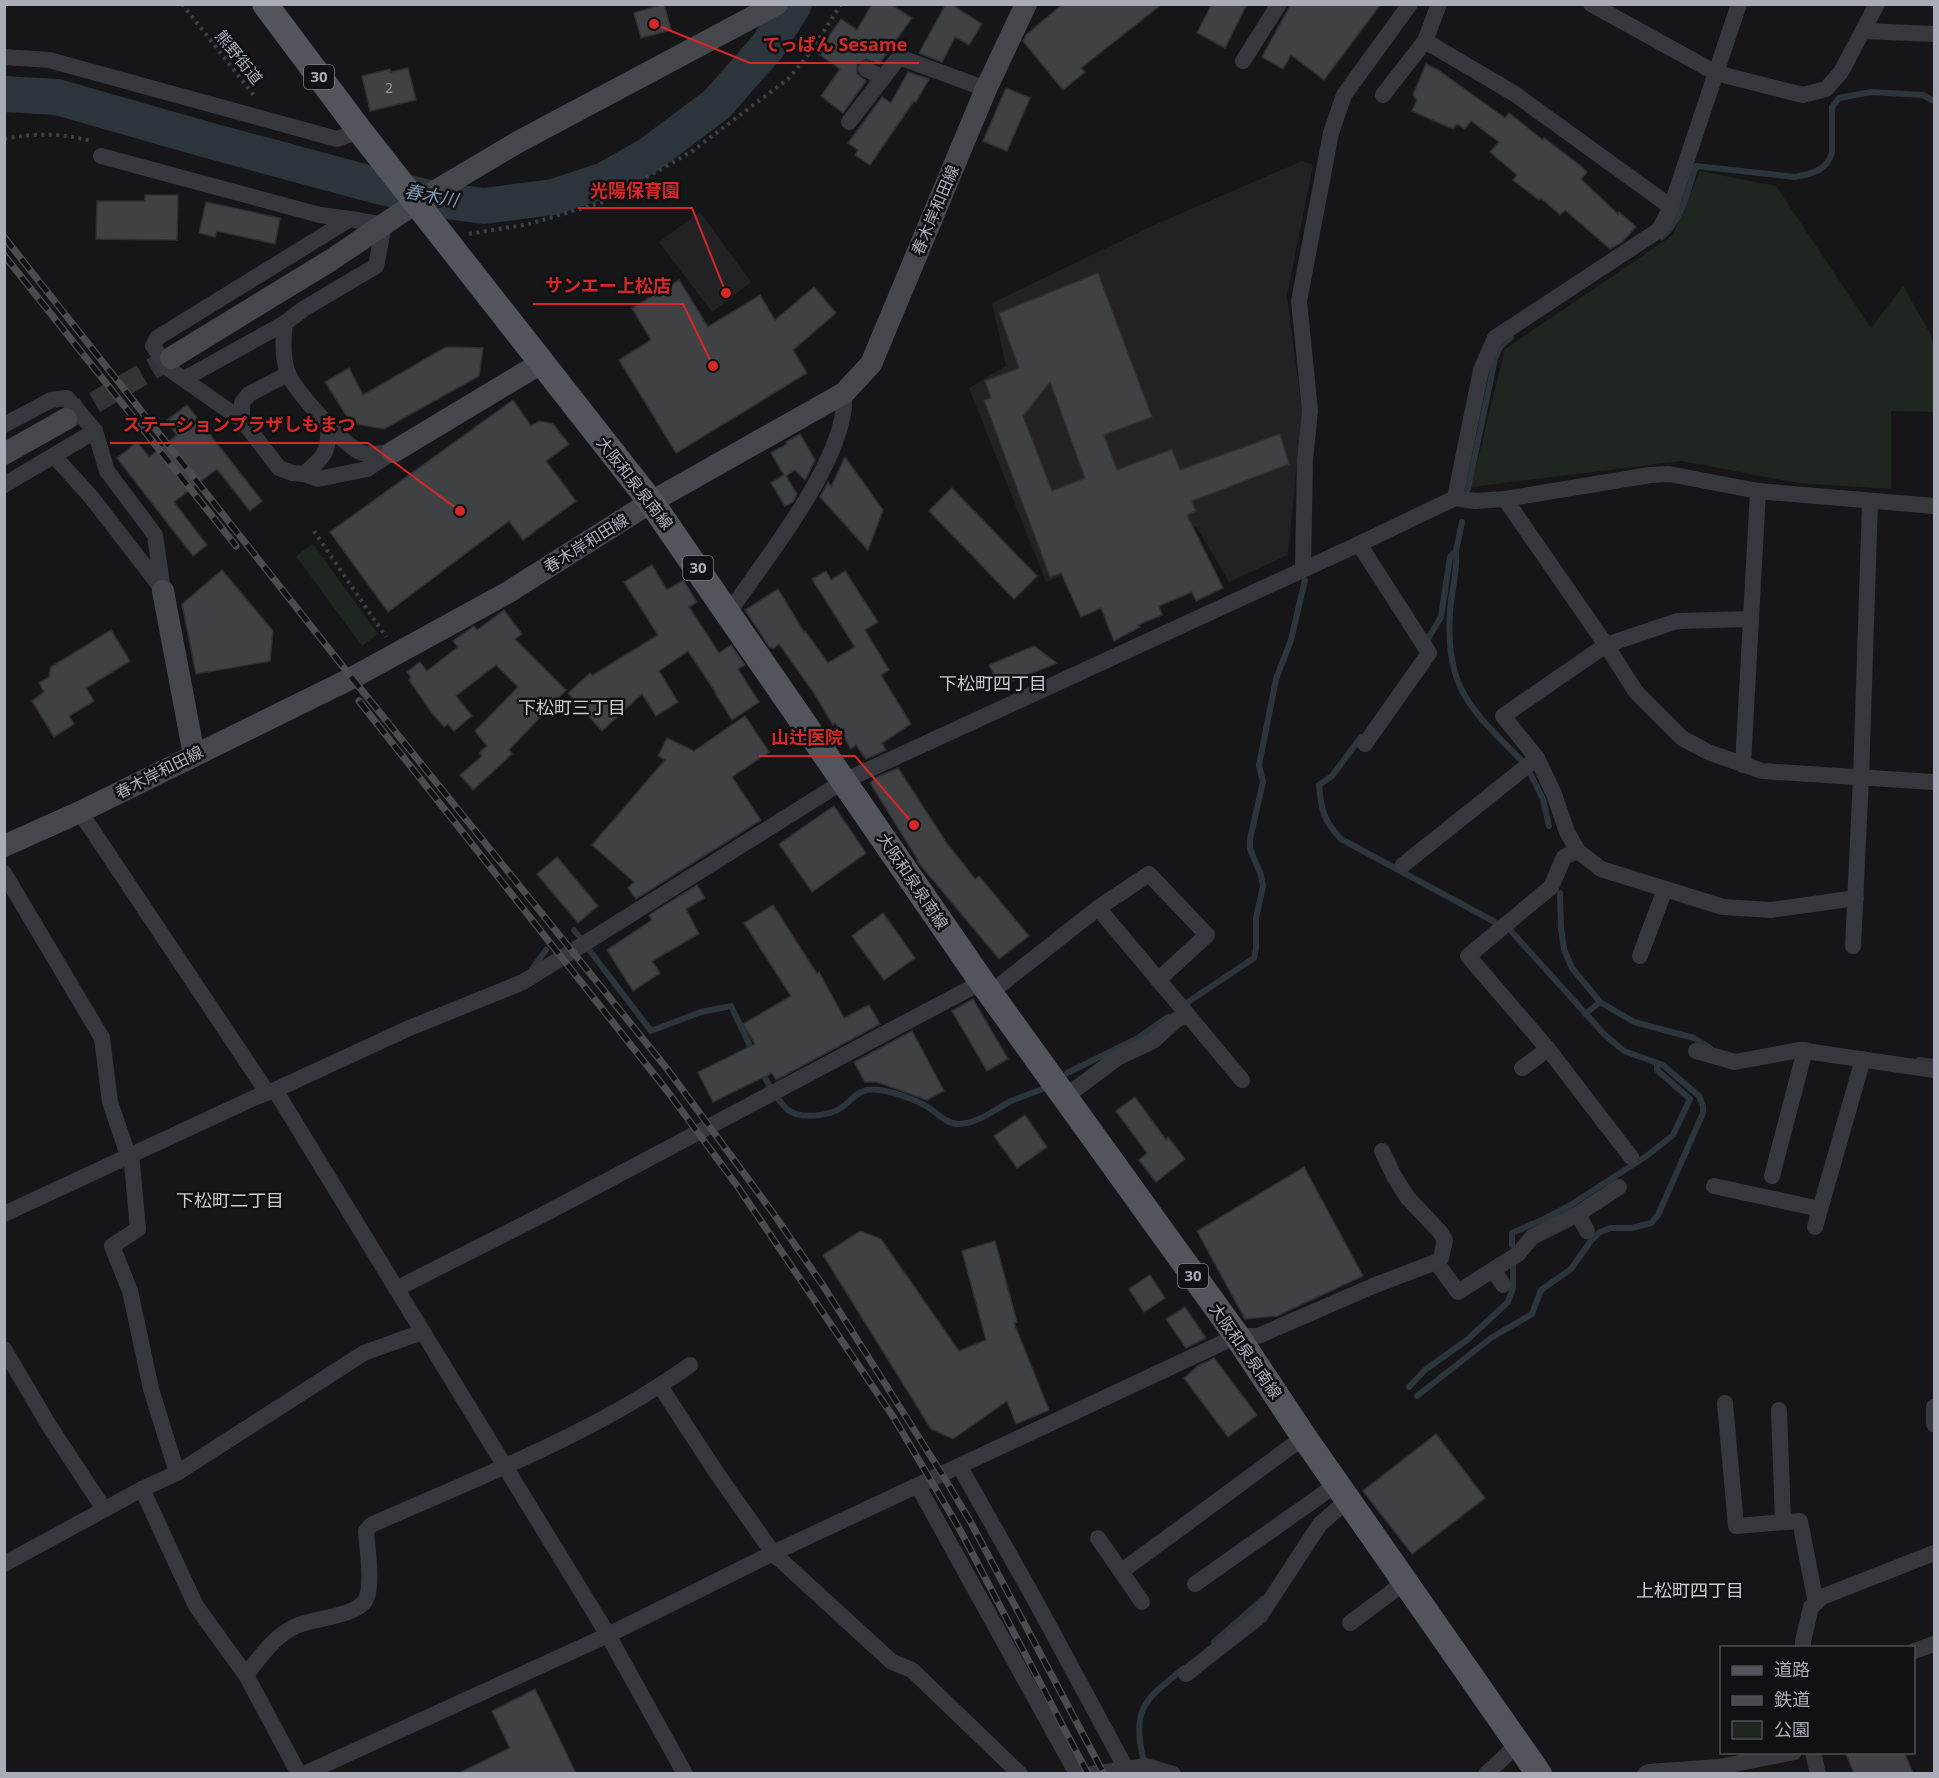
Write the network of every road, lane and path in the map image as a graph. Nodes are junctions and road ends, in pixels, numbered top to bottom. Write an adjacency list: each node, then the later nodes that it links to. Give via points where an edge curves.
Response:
1 (182, 4): 23 (path, 熊野街道)
2 (265, 4): 24 (main road, 大阪和泉泉南線 / 30)
3 (841, 4): 30 (path, via 788,79 692,152 603,202 529,224)
4 (1026, 4): 20 (main road, 春木岸和田線)
5 (1279, 4): 16 (street)
6 (1411, 4): 11 (street); 59 (street, via 1344,95 1330,132 1299,302 1310,411)
7 (1739, 4): 18 (street)
8 (1877, 4): 12 (street)
9 (1592, 5): 18 (street)
10 (770, 9): 26 (main road, via 518,142)
11 (1437, 10): 14 (street)
12 (1864, 31): 13 (street); 18 (street, via 1826,89 1803,95)
13 (1935, 34)
14 (1425, 41): 21 (street); 27 (street, via 1515,94)
15 (4, 57): 23 (street, via 49,60)
16 (1243, 61)
17 (866, 69): 19 (street)
18 (1716, 73): 27 (street)
19 (883, 78): 20 (street, via 899,57); 22 (street)
20 (986, 89): 36 (main road, 春木岸和田線, via 871,364)
21 (1383, 95)
22 (849, 122)
23 (277, 124): 24 (street, via 337,139)
24 (367, 139): 26 (main road, 大阪和泉泉南線 / 30)
25 (101, 156): 28 (street, via 320,215)
26 (417, 202): 29 (main road); 33 (main road, 大阪和泉泉南線 / 30)
27 (1671, 207): 50 (street, via 1659,230 1495,338 1481,370)
28 (350, 219): 29 (street); 35 (street, via 157,338 153,346 169,369)
29 (388, 222): 31 (street, via 376,266); 32 (main road)
30 (467, 235)
31 (285, 323): 34 (street, via 283,342); 35 (street)
32 (171, 358)
33 (541, 363): 42 (main road); 52 (main road, 大阪和泉泉南線 / 30)
34 (288, 374): 38 (street, via 249,394 242,403); 40 (street)
35 (184, 379): 38 (street)
36 (844, 393): 52 (main road, 春木岸和田線); 61 (street, via 840,429 811,493)
37 (66, 419): 43 (main road)
38 (242, 420): 45 (street, via 279,468)
39 (4, 425): 41 (street, via 51,400 68,398)
40 (328, 426): 42 (street, via 362,453); 45 (street, via 326,453)
41 (95, 432): 44 (street); 46 (street, via 107,471)
42 (393, 452): 45 (street, via 367,469 318,479)
43 (4, 454)
44 (55, 457): 47 (street); 49 (street)
45 (304, 474)
46 (115, 483): 49 (street, via 95,488); 56 (street)
47 (4, 485)
48 (1758, 491): 51 (street, via 1669,474); 53 (street); 62 (street)
49 (92, 498): 58 (street)
50 (1455, 498): 51 (street); 57 (street)
51 (1505, 499): 64 (street)
52 (651, 501): 61 (main road, 大阪和泉泉南線 / 30); 66 (main road, 春木岸和田線, via 497,598 352,678)
53 (1870, 502): 54 (street); 69 (street)
54 (1935, 506)
55 (314, 531): 63 (path)
56 (155, 535): 58 (street, via 143,549); 60 (street)
57 (1359, 544): 59 (street); 65 (street, via 1429,653)
58 (133, 551): 60 (street)
59 (1303, 569): 70 (street)
60 (163, 591): 66 (main road)
61 (729, 612): 70 (main road, 大阪和泉泉南線 / 30)
62 (1751, 619): 64 (street, via 1677,621); 68 (street)
63 (390, 643)
64 (1606, 645): 67 (street, via 1503,716); 68 (street, via 1636,692 1682,738)
65 (1365, 744)
66 (194, 754): 72 (main road, 春木岸和田線)
67 (1537, 758): 74 (street); 75 (street)
68 (1743, 765): 69 (street, via 1762,771)
69 (1861, 778): 71 (street); 78 (street)
70 (844, 781): 83 (main road, 大阪和泉泉南線 / 30); 92 (street, via 522,982)
71 (1935, 782)
72 (80, 812): 73 (main road, 春木岸和田線); 92 (street)
73 (4, 846)
74 (1578, 851): 77 (street, via 1601,870); 85 (street, via 1564,857 1551,887 1468,956)
75 (1403, 865)
76 (4, 873): 95 (street, via 102,1038 110,1102)
77 (1665, 889): 78 (street, via 1723,908 1771,910); 81 (street)
78 (1856, 898): 80 (street)
79 (1098, 909): 82 (street); 82 (street, via 1149,874 1208,935); 83 (street)
80 (1852, 946)
81 (1640, 956)
82 (1158, 980): 84 (street)
83 (986, 987): 93 (main road, 大阪和泉泉南線 / 30); 108 (street)
84 (1187, 1014): 91 (street); 93 (street, via 1153,1041 1117,1058)
85 (1548, 1049): 89 (street); 96 (street)
86 (1805, 1050): 87 (street, via 1735,1062); 88 (street); 97 (street)
87 (1696, 1051)
88 (1863, 1059): 90 (street); 100 (street)
89 (1522, 1068)
90 (1935, 1070)
91 (1242, 1080)
92 (271, 1091): 95 (street); 108 (street)
93 (1065, 1097): 110 (main road, 大阪和泉泉南線 / 30)
94 (1382, 1151): 105 (street, via 1407,1197 1445,1240 1441,1258)
95 (129, 1154): 101 (street); 121 (street, via 138,1229 112,1246 129,1291 151,1389)
96 (1631, 1157)
97 (1772, 1176)
98 (1714, 1186): 100 (street)
99 (1619, 1187): 102 (street)
100 (1820, 1209): 103 (street)
101 (5, 1213)
102 (1578, 1214): 104 (street); 106 (street, via 1532,1237 1518,1254)
103 (1815, 1227)
104 (1587, 1231)
105 (1436, 1262): 106 (street, via 1458,1292); 110 (street, via 1258,1336)
106 (1494, 1270): 107 (street)
107 (1503, 1285)
108 (396, 1289): 109 (street)
109 (422, 1332): 119 (street); 121 (street, via 364,1353)
110 (1237, 1336): 118 (main road, 大阪和泉泉南線 / 30); 120 (street)
111 (4, 1348): 125 (street)
112 (690, 1365): 113 (street)
113 (660, 1386): 119 (street, via 590,1426); 128 (street)
114 (1725, 1403): 126 (street, via 1736,1526)
115 (1935, 1407): 117 (street)
116 (1779, 1410): 126 (street)
117 (1935, 1424)
118 (1304, 1437): 124 (main road, 大阪和泉泉南線 / 30); 131 (street)
119 (504, 1466): 137 (street); 142 (street, via 371,1524 366,1531 369,1590 364,1601 352,1611 295,1626 270,1644)
120 (960, 1467): 122 (street); 146 (street)
121 (177, 1473): 123 (street)
122 (918, 1486): 128 (street); 151 (street)
123 (142, 1489): 125 (street); 142 (street, via 196,1606)
124 (1342, 1492): 132 (main road, 大阪和泉泉南線 / 30); 133 (street); 141 (street, via 1260,1616)
125 (104, 1509): 130 (street)
126 (1783, 1522): 135 (street, via 1800,1521)
127 (1098, 1538): 131 (street)
128 (773, 1553): 137 (street); 150 (street, via 892,1662 912,1670)
129 (1935, 1553): 135 (street, via 1822,1597)
130 (4, 1564)
131 (1122, 1571): 134 (street)
132 (1405, 1582): 136 (street); 143 (main road, 大阪和泉泉南線 / 30)
133 (1195, 1584)
134 (1142, 1602)
135 (1816, 1603): 139 (street, via 1811,1607)
136 (1350, 1623)
137 (608, 1635): 148 (street); 149 (street)
138 (1935, 1644): 140 (street)
139 (1803, 1646)
140 (1915, 1651)
141 (1186, 1674)
142 (246, 1675): 147 (street)
143 (1518, 1744): 154 (street); 155 (main road, 大阪和泉泉南線 / 30)
144 (1784, 1754): 156 (street, via 1719,1767)
145 (1813, 1754): 157 (street)
146 (1128, 1771): 152 (street); 153 (street, via 1146,1766)
147 (298, 1773)
148 (304, 1773)
149 (685, 1773)
150 (1020, 1773)
151 (1077, 1773)
152 (1092, 1773)
153 (1173, 1773)
154 (1486, 1773)
155 (1539, 1773)
156 (1645, 1773)
157 (1818, 1773)

